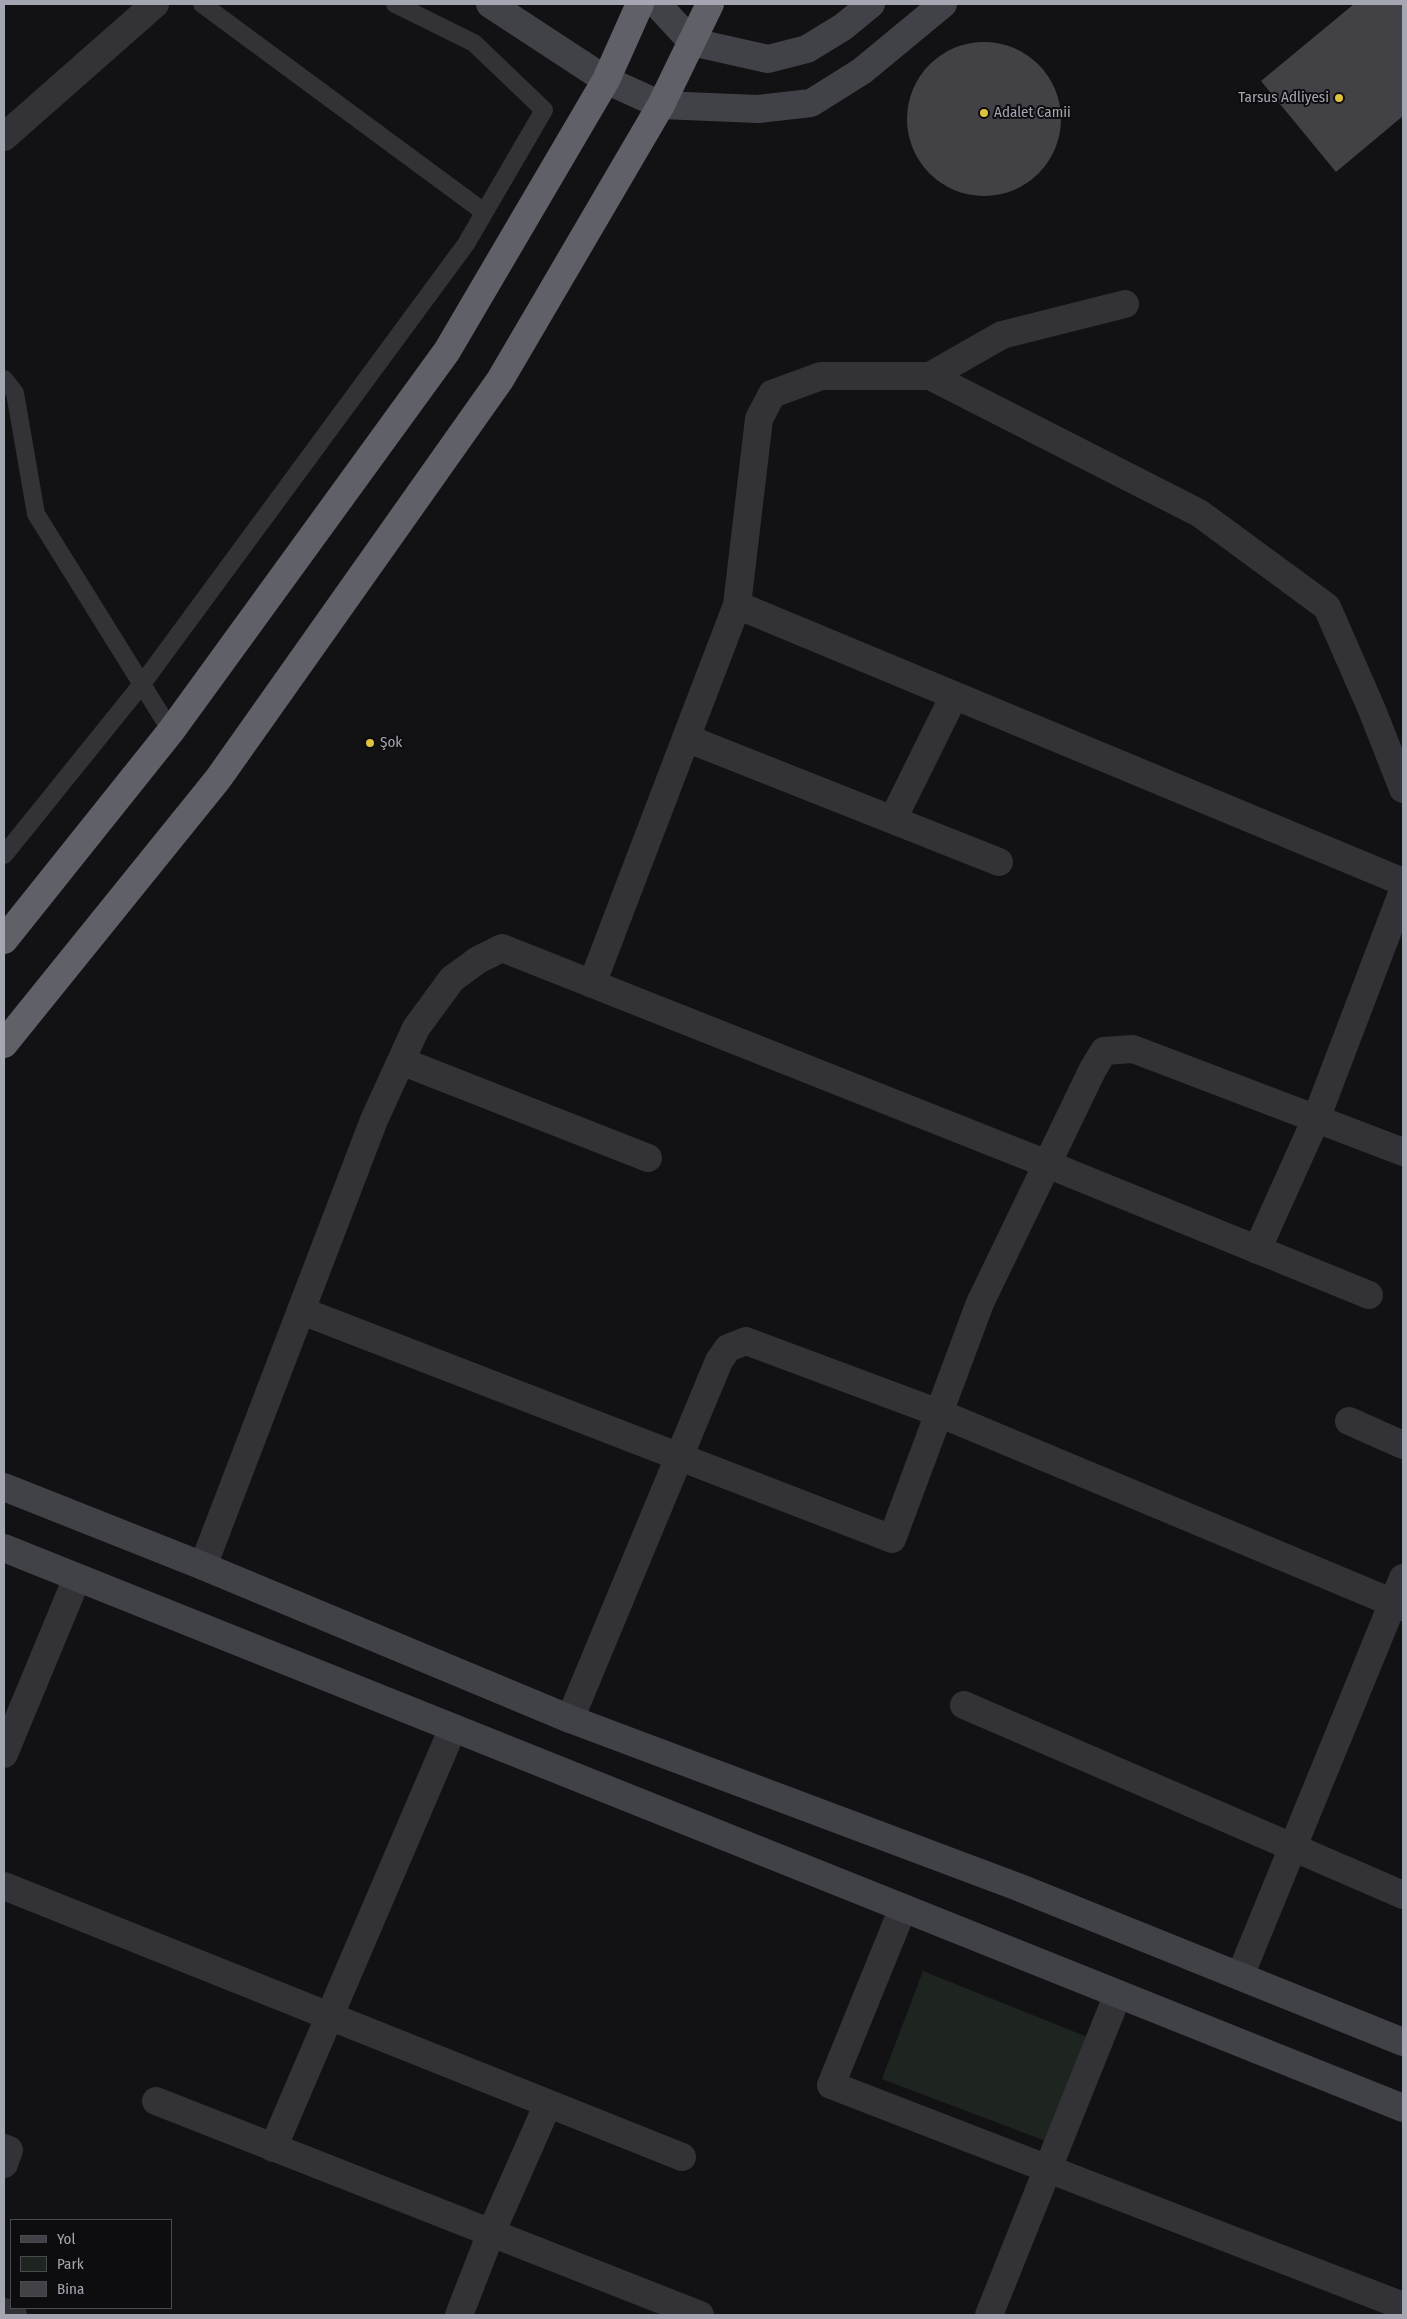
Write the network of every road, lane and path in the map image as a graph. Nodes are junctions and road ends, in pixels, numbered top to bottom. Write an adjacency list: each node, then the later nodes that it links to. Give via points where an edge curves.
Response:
1 (155, 4): 13 (street)
2 (202, 4): 14 (lane)
3 (395, 4): 14 (lane, via 474,43 544,110)
4 (490, 4): 11 (street)
5 (640, 4): 11 (highway)
6 (657, 4): 10 (street)
7 (710, 4): 10 (highway)
8 (871, 4): 10 (street, via 843,27 807,49 768,59)
9 (943, 4): 12 (street, via 862,71 811,103 758,109)
10 (692, 42): 12 (highway)
11 (606, 80): 12 (street); 21 (highway, via 448,351)
12 (661, 105): 31 (highway, via 500,380 218,779)
13 (4, 137)
14 (484, 212): 19 (lane, via 466,244)
15 (1125, 304): 16 (street, via 1002,335)
16 (930, 376): 18 (street, via 822,376 772,394 759,419); 23 (street, via 1199,513 1327,607)
17 (4, 379): 19 (lane, via 15,393 36,514)
18 (737, 605): 20 (street); 22 (street)
19 (142, 684): 21 (lane); 25 (lane)
20 (954, 696): 24 (street); 27 (street)
21 (171, 731): 29 (highway)
22 (686, 738): 24 (street); 30 (street)
23 (1403, 789)
24 (893, 819): 26 (street)
25 (4, 855)
26 (999, 862)
27 (1403, 882)
28 (1403, 891): 33 (street)
29 (4, 940)
30 (592, 984): 32 (street, via 502,948 452,979 416,1028); 36 (street)
31 (4, 1044)
32 (401, 1061): 35 (street); 39 (street, via 374,1120)
33 (1316, 1119): 34 (street); 36 (street, via 1133,1049 1104,1051); 37 (street)
34 (1403, 1152)
35 (648, 1158)
36 (1047, 1164): 37 (street); 40 (street, via 980,1303)
37 (1257, 1250): 38 (street)
38 (1369, 1295)
39 (302, 1312): 43 (street); 46 (street)
40 (939, 1414): 43 (street, via 746,1340 728,1348 719,1361); 43 (street, via 892,1540); 48 (street)
41 (1349, 1421): 42 (street)
42 (1403, 1444)
43 (677, 1456): 50 (street)
44 (4, 1487): 46 (street)
45 (4, 1548): 47 (street)
46 (203, 1566): 50 (street)
47 (78, 1578): 51 (street); 52 (street)
48 (1400, 1596): 53 (street)
49 (964, 1705): 53 (street)
50 (570, 1719): 57 (street, via 1018,1887)
51 (453, 1728): 56 (street); 59 (street)
52 (4, 1754)
53 (1293, 1848): 55 (street); 57 (street)
54 (4, 1886): 59 (street)
55 (1403, 1895)
56 (903, 1908): 58 (street); 68 (street, via 831,2085)
57 (1240, 1976): 60 (street)
58 (1118, 1994): 63 (street); 68 (street)
59 (328, 2017): 62 (street); 65 (street)
60 (1403, 2042)
61 (156, 2101): 65 (street)
62 (548, 2104): 66 (street); 69 (street)
63 (1403, 2108)
64 (4, 2148): 67 (street, via 9,2150)
65 (273, 2148): 69 (street)
66 (682, 2157)
67 (4, 2164)
68 (1048, 2170): 70 (street); 75 (street)
69 (491, 2233): 73 (street); 74 (street)
70 (1403, 2306)
71 (4, 2312): 72 (street)
72 (13, 2315)
73 (459, 2315)
74 (700, 2315)
75 (989, 2315)

